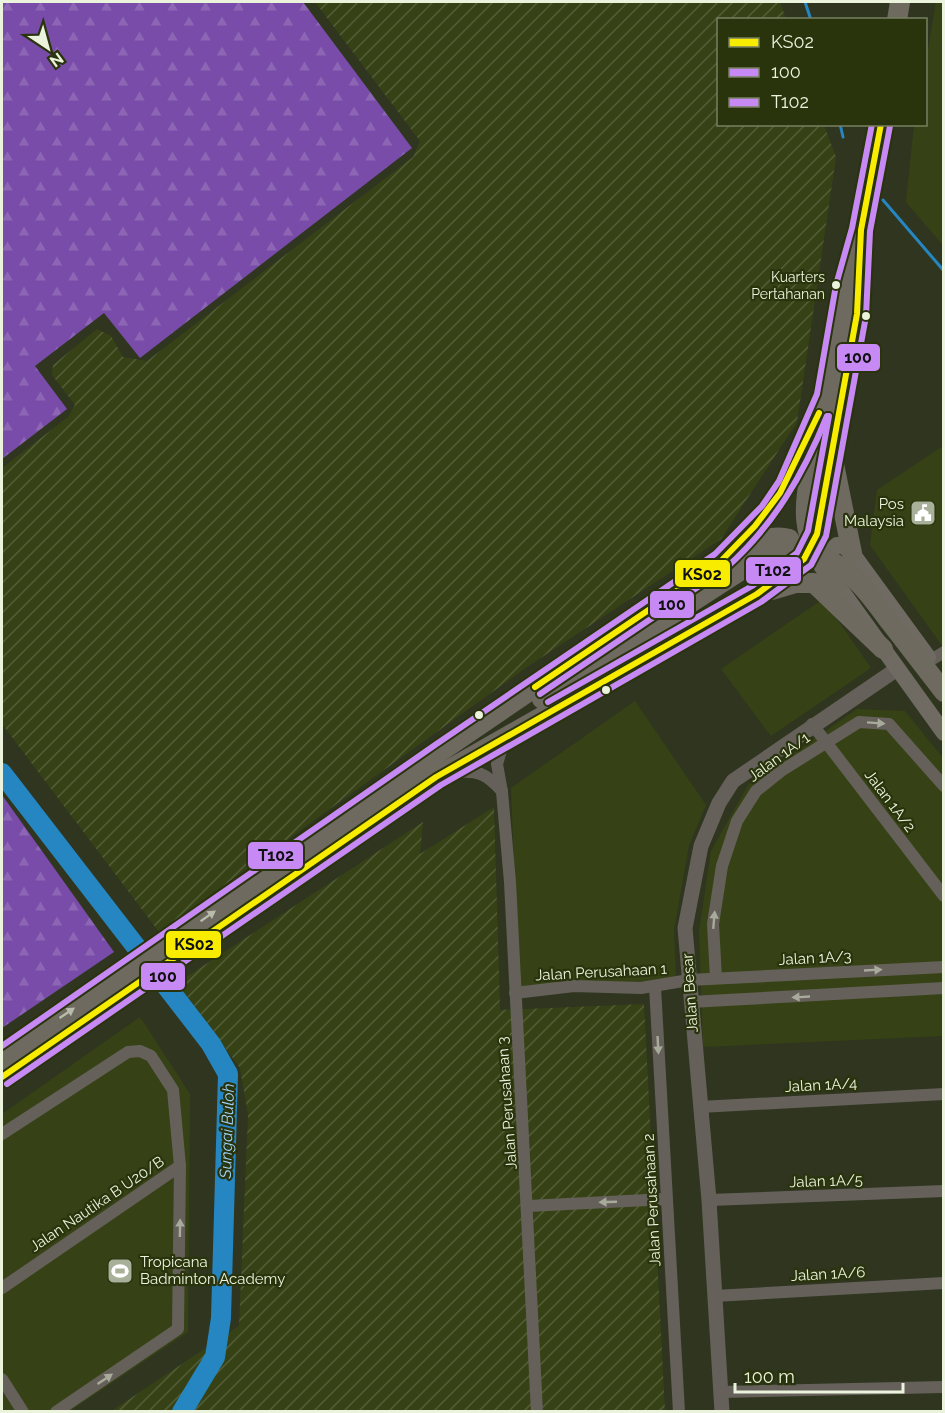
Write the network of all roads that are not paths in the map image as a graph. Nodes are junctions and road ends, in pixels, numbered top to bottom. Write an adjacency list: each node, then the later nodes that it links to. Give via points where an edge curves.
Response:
1 (900, 2): 2 (highway)
2 (897, 18)
3 (881, 126): 4 (highway)
4 (861, 230): 5 (highway, via 845,287); 6 (highway, via 857,314)
5 (826, 397): 7 (highway, via 808,485 805,527); 9 (highway, via 787,485 769,512)
6 (831, 450): 7 (highway); 8 (highway)
7 (812, 547): 10 (highway); 11 (highway)
8 (852, 553): 11 (main road, via 837,546 828,554 828,567); 14 (main road)
9 (721, 561): 10 (highway, via 751,545 780,536 795,545); 22 (highway)
10 (794, 568): 12 (highway)
11 (836, 583): 13 (main road)
12 (757, 594): 13 (highway, via 796,583 814,583); 20 (highway)
13 (883, 649): 15 (main road)
14 (937, 656): 16 (main road)
15 (897, 669): 18 (street, Jalan Besar); 19 (main road)
16 (944, 676)
17 (944, 692): 22 (highway, bridge, via 851,573 819,557 780,553 752,563 483,735)
18 (812, 724): 21 (street, Jalan 1A/2); 30 (street, Jalan Besar, via 733,781 719,803 701,846 685,928)
19 (944, 733)
20 (505, 737): 23 (highway); 25 (street, Jalan Perusahaan 3, via 497,764)
21 (826, 742): 24 (street, Jalan 1A/1, one-way to 24, via 859,722 890,724); 26 (street, Jalan 1A/2); 29 (street, Jalan 1A/1, one-way to 21, via 713,924 722,866 737,820 756,791)
22 (440, 752): 27 (highway, one-way to 22)
23 (436, 777): 25 (street, via 469,770 483,773); 27 (highway)
24 (944, 786)
25 (502, 792): 34 (street, Jalan Perusahaan 3)
26 (944, 896)
27 (165, 956): 31 (highway)
28 (944, 967): 29 (street, Jalan 1A/3, one-way to 28)
29 (716, 978): 30 (street, Jalan 1A/3)
30 (688, 980): 32 (street, Jalan Perusahaan 1); 35 (street, Jalan Besar)
31 (127, 982): 36 (highway, one-way to 31); 37 (highway)
32 (655, 987): 34 (street, Jalan Perusahaan 1, via 607,985); 43 (street, Jalan Perusahaan 2, one-way to 43)
33 (944, 988): 35 (street, one-way to 35)
34 (515, 993): 45 (street, Jalan Perusahaan 3)
35 (690, 1002): 39 (street, Jalan Besar)
36 (2, 1057)
37 (2, 1077)
38 (944, 1094): 39 (street, Jalan 1A/4)
39 (700, 1107): 44 (street, Jalan Besar)
40 (2, 1134): 41 (street, via 128,1052 140,1051 151,1056 173,1090)
41 (180, 1166): 47 (street, Jalan Nautika B U20/B); 53 (street, one-way to 41, via 178,1329)
42 (944, 1191): 44 (street, Jalan 1A/5)
43 (667, 1199): 45 (street, one-way to 45); 55 (street, Jalan Perusahaan 2)
44 (709, 1200): 48 (street, Jalan Besar)
45 (528, 1206): 54 (street, Jalan Perusahaan 3)
46 (944, 1283): 48 (street, Jalan 1A/6)
47 (2, 1288)
48 (714, 1296): 51 (street, Jalan Besar)
49 (2, 1379): 52 (street)
50 (944, 1387): 51 (street)
51 (721, 1392): 56 (street, Jalan Besar)
52 (23, 1412)
53 (56, 1412)
54 (537, 1412)
55 (679, 1412)
56 (722, 1412)

